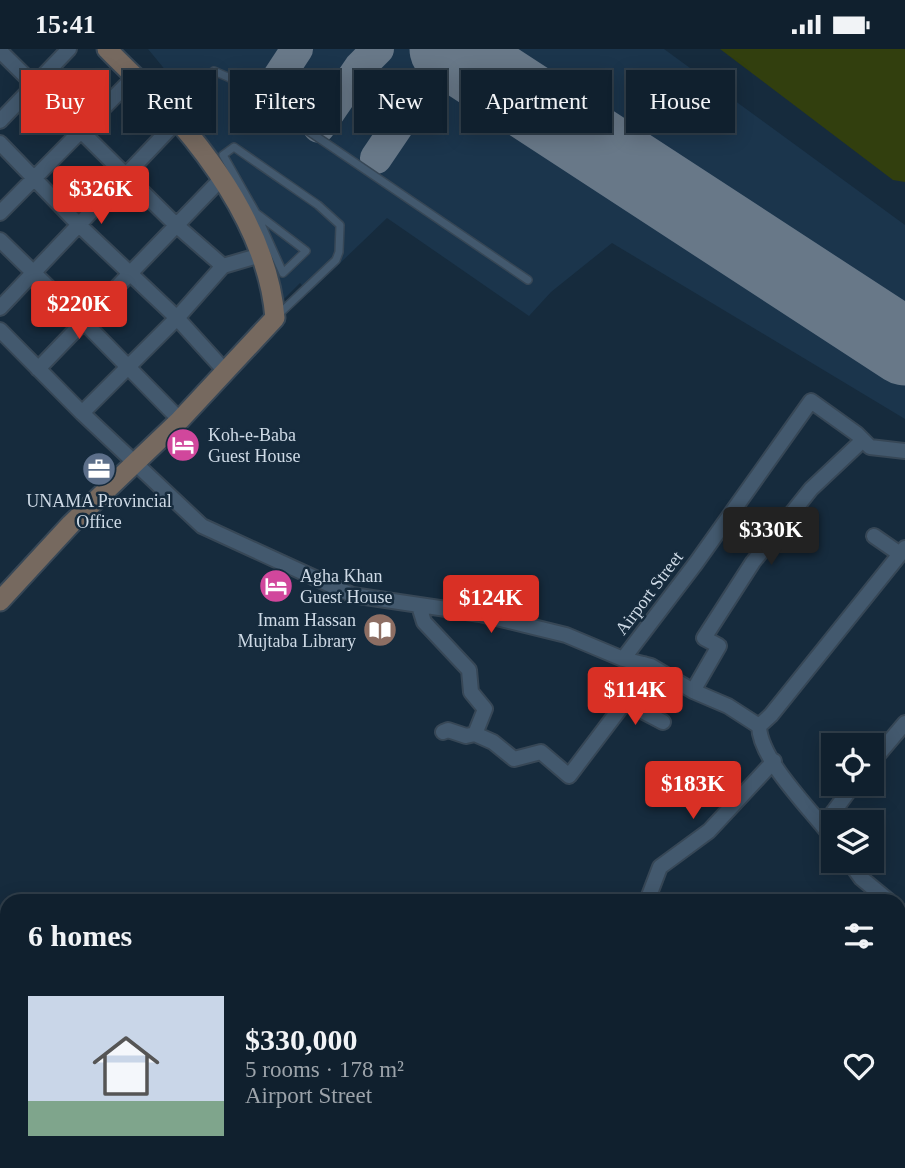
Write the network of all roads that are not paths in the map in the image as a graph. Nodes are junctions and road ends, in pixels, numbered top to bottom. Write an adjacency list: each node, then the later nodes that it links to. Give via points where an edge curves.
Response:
1 (69, 49): 4 (street)
2 (107, 49): 5 (street)
3 (0, 51): 6 (street)
4 (50, 70)
5 (127, 70)
6 (21, 71)
7 (216, 72): 29 (lane)
8 (123, 88): 10 (street)
9 (21, 101): 11 (street)
10 (109, 102)
11 (0, 121)
12 (79, 133): 19 (street)
13 (85, 133): 17 (street)
14 (158, 133): 17 (street)
15 (188, 133): 18 (street)
16 (0, 143): 19 (street)
17 (126, 173): 22 (street); 23 (street)
18 (223, 177): 23 (street); 25 (street)
19 (34, 178): 20 (street); 22 (street)
20 (0, 213)
21 (256, 213): 21 (lane, via 306,251 283,274 272,249); 32 (lane, via 223,155 234,147 340,225 336,260)
22 (79, 225): 27 (street); 28 (street)
23 (176, 225): 26 (street); 27 (street)
24 (0, 240): 28 (street)
25 (261, 255): 26 (street); 32 (street)
26 (223, 266): 31 (street)
27 (129, 272): 31 (street); 33 (street)
28 (34, 273): 30 (street); 33 (street)
29 (528, 281)
30 (0, 308)
31 (177, 318): 35 (street); 37 (street)
32 (275, 318): 37 (street)
33 (83, 321): 35 (street); 36 (street)
34 (0, 330): 36 (street)
35 (128, 367): 38 (street); 39 (street)
36 (38, 369): 38 (street)
37 (225, 371): 39 (street)
38 (82, 413): 42 (street)
39 (180, 420): 42 (street)
40 (863, 440): 41 (street, Airport Street, via 870,447); 47 (street, Airport Street, via 811,401); 49 (street, via 811,489 753,562 704,638 719,646)
41 (905, 451)
42 (136, 462): 45 (street); 46 (street, via 202,527 352,595)
43 (874, 536): 44 (street)
44 (903, 551): 53 (street)
45 (0, 601)
46 (419, 606): 47 (street, via 480,614 566,635); 55 (street, via 424,622 469,670 471,692 485,709)
47 (623, 659): 48 (street)
48 (644, 664): 49 (street); 50 (street)
49 (693, 691): 53 (street)
50 (625, 702): 51 (street); 55 (street, via 569,776 541,752 514,759 494,742)
51 (663, 722)
52 (905, 723): 56 (street)
53 (759, 726): 57 (street)
54 (443, 732): 55 (street)
55 (475, 734)
56 (884, 748)
57 (774, 761): 58 (street); 60 (street, via 709,831 660,867)
58 (821, 824)
59 (857, 873): 61 (street)
60 (650, 894)
61 (880, 894)

